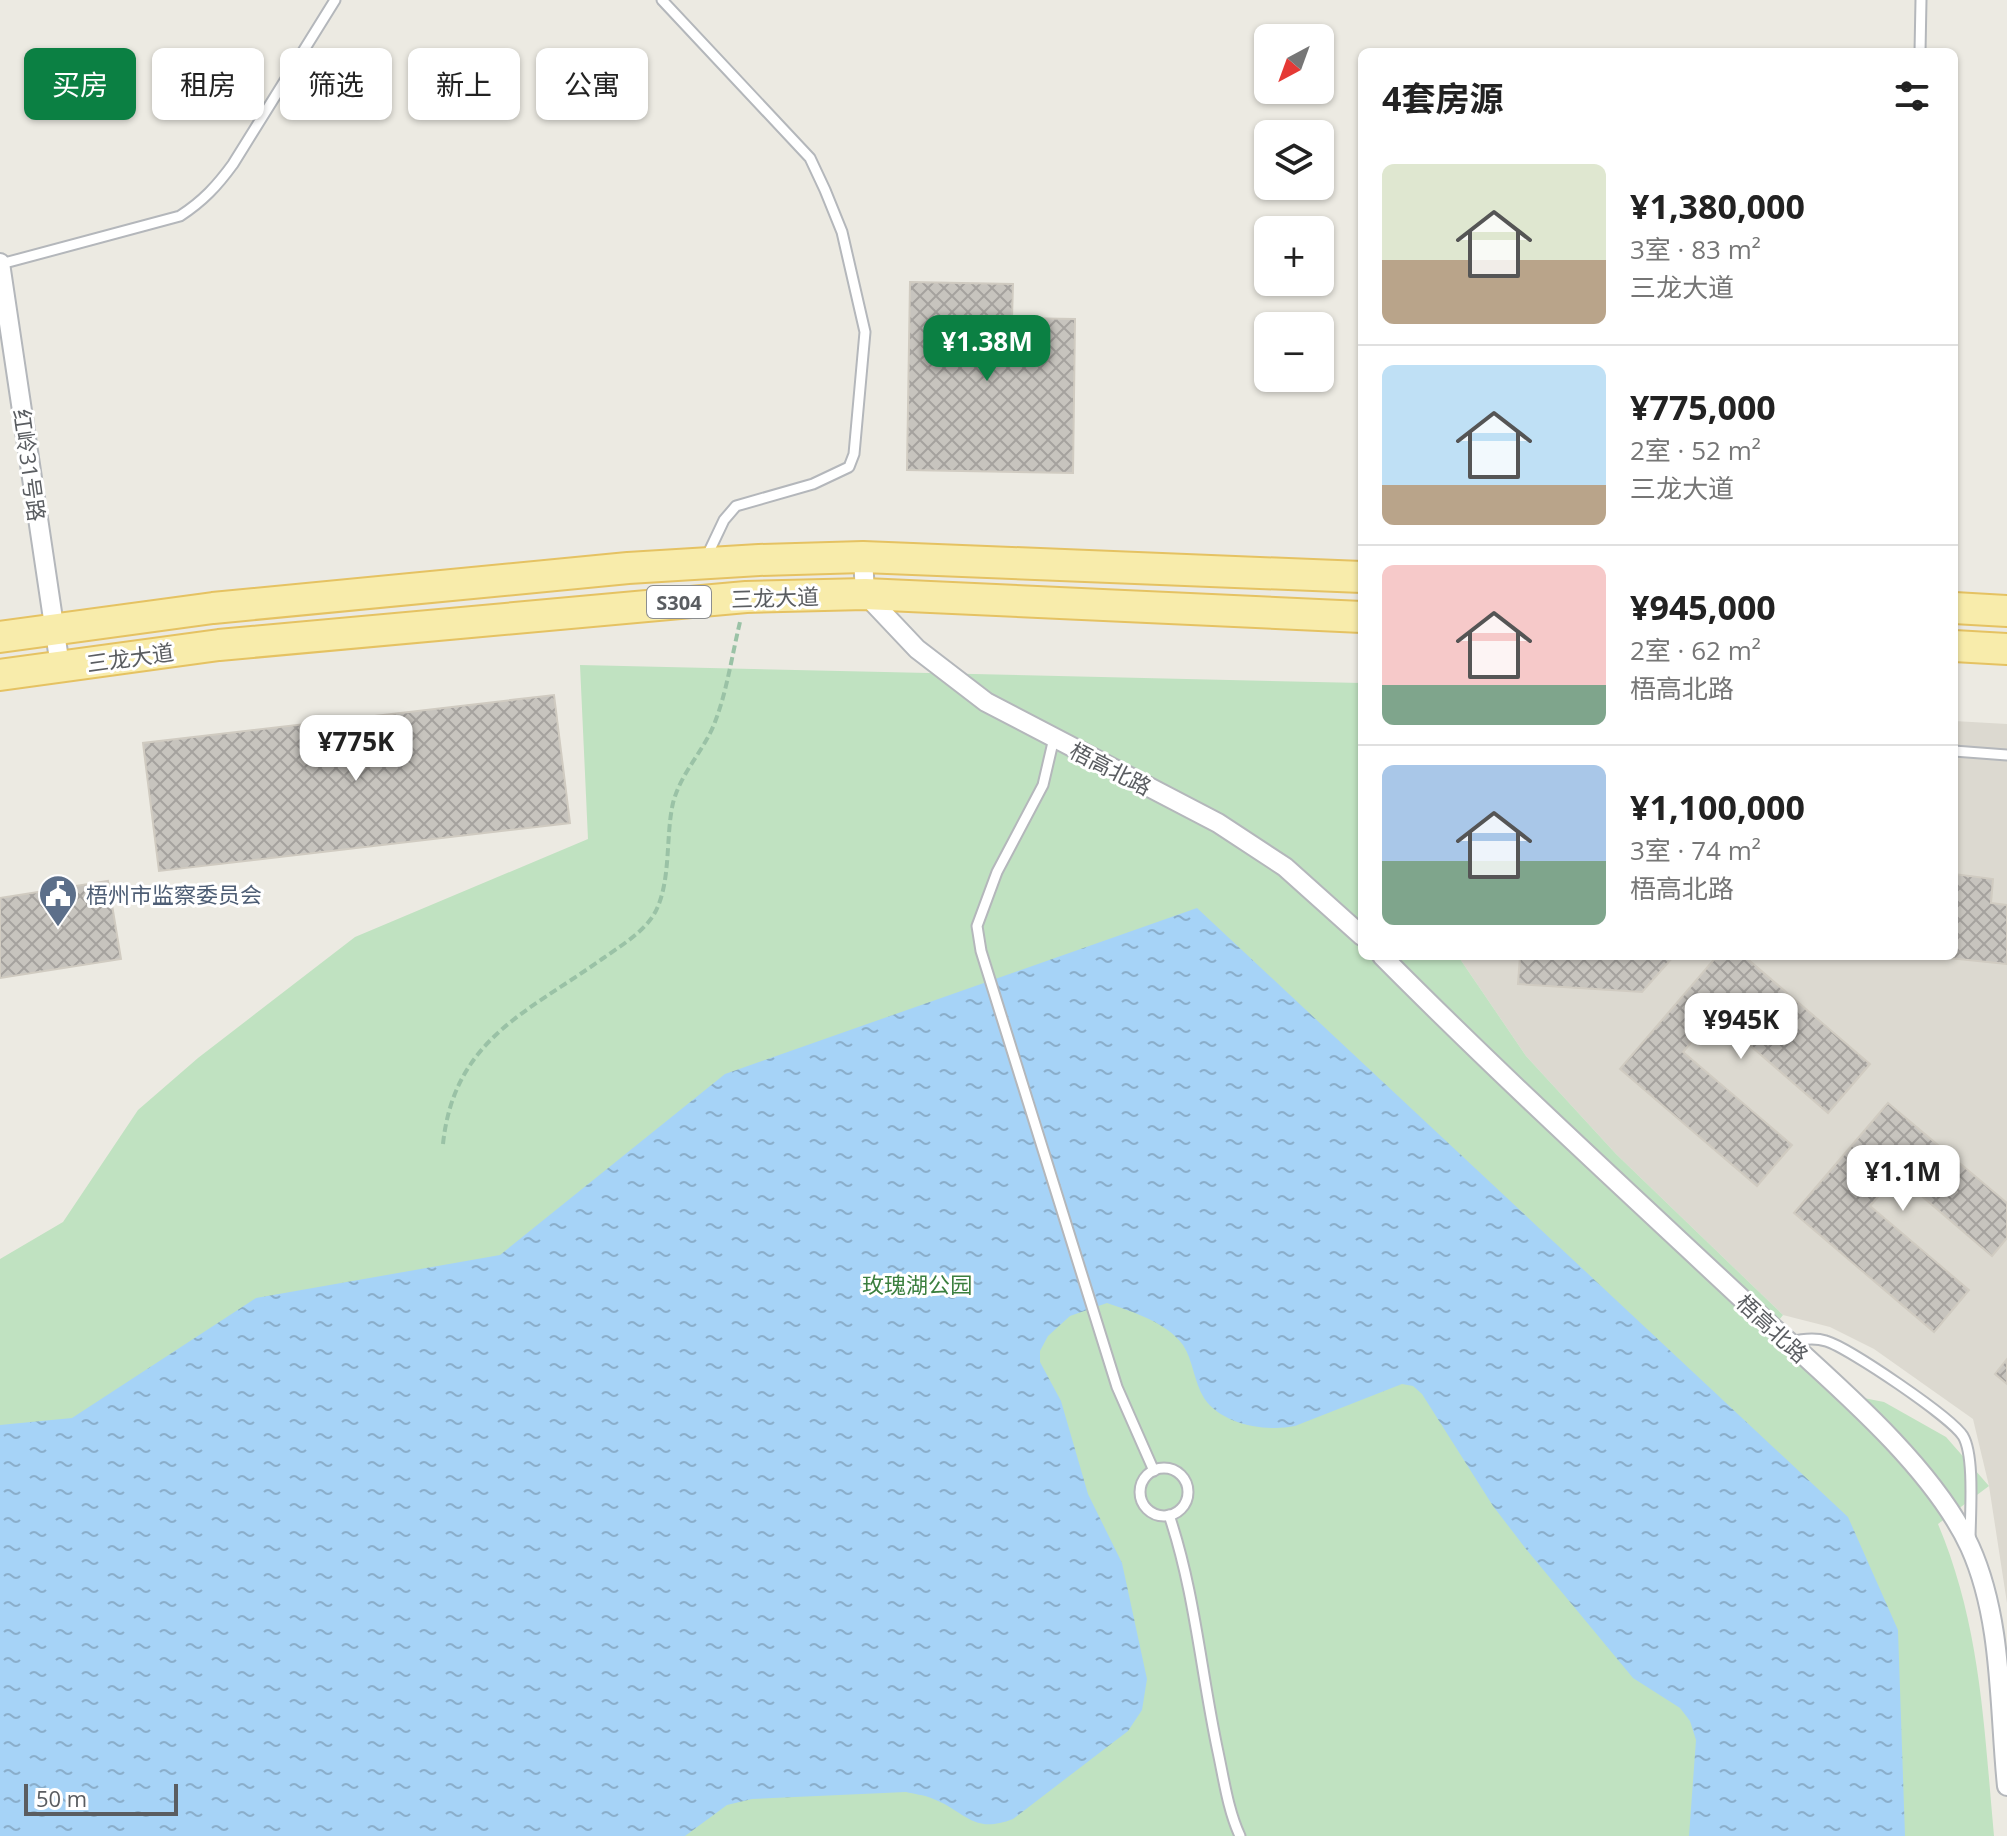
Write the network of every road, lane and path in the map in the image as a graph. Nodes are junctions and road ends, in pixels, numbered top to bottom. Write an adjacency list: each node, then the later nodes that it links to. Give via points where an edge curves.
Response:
1 (335, 0): 5 (lane, via 233,164 199,203 180,216)
2 (662, 0): 7 (lane, via 810,158 842,232 865,332 849,467 830,479 736,506)
3 (1921, 0): 4 (lane)
4 (1920, 48)
5 (0, 263): 14 (street, 红岭31号路)
6 (863, 557): 7 (main road, 三龙大道 / S304); 8 (main road, 三龙大道 / S304); 9 (street)
7 (702, 565): 14 (main road, 三龙大道 / S304, via 213,608)
8 (1358, 577)
9 (865, 594): 10 (main road, 三龙大道 / S304); 13 (main road, 三龙大道 / S304); 20 (street, 梧高北路, via 917,649 975,693)
10 (746, 597): 18 (main road, 三龙大道 / S304, via 219,645); 25 (path, via 715,724 676,793 661,897 652,917 622,945 515,1015 492,1036 450,1101)
11 (1958, 608): 12 (main road)
12 (2007, 611)
13 (1358, 617)
14 (55, 630): 15 (main road, 三龙大道 / S304); 18 (street, 红岭31号路)
15 (0, 637)
16 (1958, 646): 17 (main road)
17 (2007, 649)
18 (60, 666): 19 (main road, 三龙大道 / S304)
19 (0, 675)
20 (1054, 738): 23 (street, 梧高北路, via 1218,823 1285,867); 27 (lane, via 1043,785 997,872 977,926 1112,1370)
21 (1958, 751): 22 (lane)
22 (2007, 755)
23 (1358, 932)
24 (1386, 960): 26 (street, 梧高北路)
25 (443, 1144)
26 (1788, 1342): 29 (street, 梧高北路, via 1910,1463); 29 (lane, via 1808,1338 1839,1348 1932,1409 1963,1436)
27 (1154, 1471): 28 (lane, via 1143,1481 1143,1503 1155,1513); 28 (lane, via 1177,1472 1187,1484 1183,1507)
28 (1169, 1515): 31 (lane, via 1186,1571 1210,1715)
29 (1971, 1548): 30 (street, 梧高北路, via 1985,1594 2000,1687)
30 (2007, 1786)
31 (1240, 1836)

